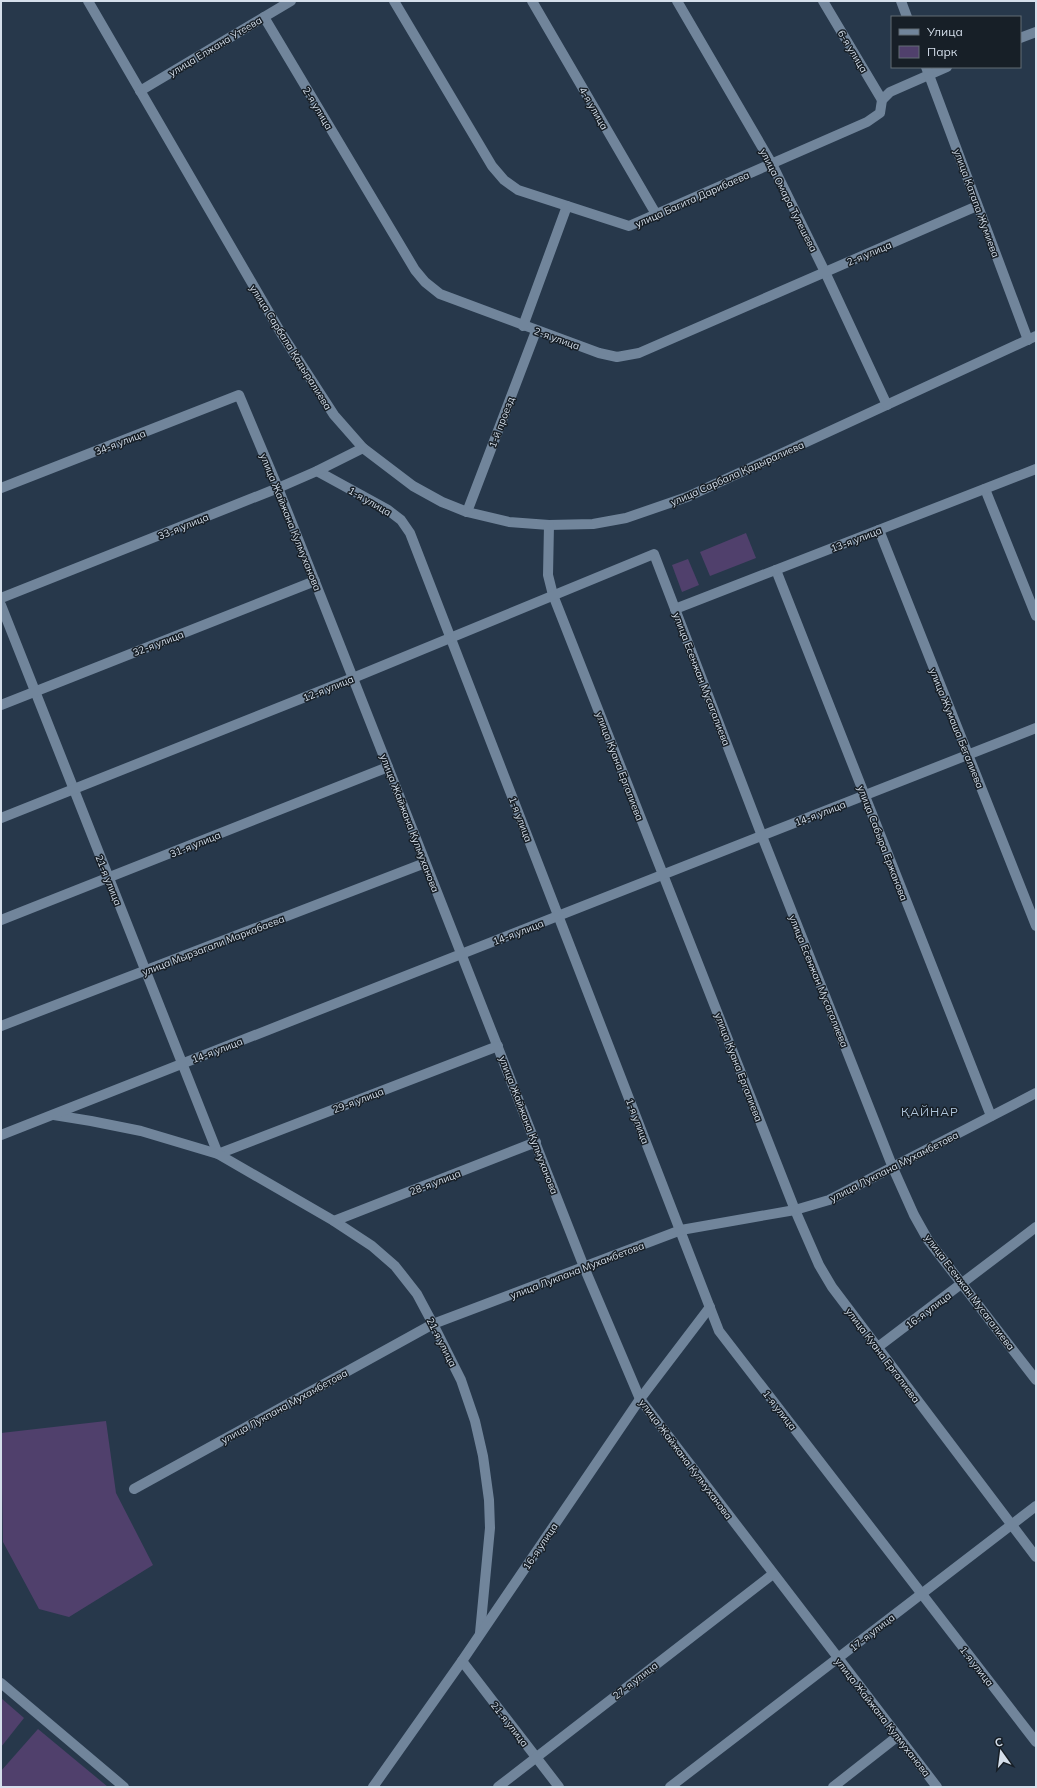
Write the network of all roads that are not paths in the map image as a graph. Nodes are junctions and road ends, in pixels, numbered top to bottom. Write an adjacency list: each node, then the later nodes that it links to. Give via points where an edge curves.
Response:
1 (88, 1): 14 (street, улица Сарбала Қадыралиева)
2 (291, 1): 9 (street, улица Елжана Утеева)
3 (394, 1): 17 (street, улица Багита Дарибаева, via 492,166 504,180 518,190)
4 (532, 1): 19 (street, 4-я улица)
5 (677, 1): 16 (street, улица Омара Тулешева)
6 (823, 1): 15 (street, 6-я улица)
7 (901, 1): 8 (street)
8 (907, 16)
9 (264, 17): 14 (street, улица Елжана Утеева); 21 (street, 2-я улица, via 420,276 440,294)
10 (1036, 32): 11 (street)
11 (1021, 38)
12 (943, 68): 13 (street, улица Багита Дарибаева)
13 (928, 71): 15 (street, улица Багита Дарибаева, via 890,92); 18 (street, улица Катапа Жумиева)
14 (140, 91): 26 (street, улица Сарбала Қадыралиева, via 281,333 334,415)
15 (882, 100): 16 (street, улица Багита Дарибаева, via 880,113 867,122)
16 (772, 164): 19 (street, улица Багита Дарибаева); 20 (street, улица Омара Тулешева)
17 (567, 206): 19 (street, улица Багита Дарибаева, via 629,226); 21 (street)
18 (977, 206): 20 (street, 2-я улица); 23 (street, улица Катапа Жумиева)
19 (656, 214)
20 (825, 272): 22 (street, 2-я улица, via 638,353 617,357); 25 (street, улица Омара Тулешева)
21 (523, 326): 22 (street, 2-я улица)
22 (536, 331): 32 (street, 1-й проезд)
23 (1032, 338): 25 (street, улица Сарбала Қадыралиева)
24 (239, 395): 29 (street, 34-я улица); 30 (street, улица Жайжана Кулмуханова)
25 (887, 405): 33 (street, улица Сарбала Қадыралиева, via 687,497 626,518 593,524)
26 (363, 448): 28 (street, 33-я улица); 32 (street, улица Сарбала Қадыралиева, via 413,486)
27 (1036, 469): 31 (street, 13-я улица)
28 (317, 471): 30 (street, 33-я улица); 43 (street, 1-я улица, via 388,510 401,520 410,533)
29 (1, 488)
30 (278, 488): 37 (street, улица Жайжана Кулмуханова); 39 (street, 33-я улица)
31 (985, 489): 34 (street, 13-я улица); 42 (street)
32 (467, 512): 33 (street, улица Сарбала Қадыралиева, via 508,522)
33 (549, 525): 38 (street, улица Куана Ергалиева, via 548,574)
34 (879, 530): 36 (street, 13-я улица); 48 (street, улица Жумаша Бегалиева)
35 (654, 554): 38 (street, 12-я улица); 41 (street, улица Есенжан Мусагалиева)
36 (776, 570): 41 (street, 13-я улица); 51 (street, улица Сабыра Ержанова)
37 (315, 582): 44 (street, улица Жайжана Кулмуханова); 45 (street, 32-я улица)
38 (553, 595): 43 (street, 12-я улица); 55 (street, улица Куана Ергалиева)
39 (1, 598)
40 (1, 605): 45 (street, 21-я улица)
41 (675, 609): 53 (street, улица Есенжан Мусагалиева)
42 (1036, 616)
43 (451, 638): 44 (street, 12-я улица); 57 (street, 1-я улица)
44 (353, 678): 49 (street, улица Жайжана Кулмуханова); 50 (street, 12-я улица)
45 (35, 692): 46 (street, 32-я улица); 50 (street, 21-я улица)
46 (1, 705)
47 (1036, 728): 48 (street, 14-я улица)
48 (968, 755): 51 (street, 14-я улица); 59 (street, улица Жумаша Бегалиева)
49 (388, 767): 54 (street, улица Жайжана Кулмуханова); 56 (street, 31-я улица)
50 (74, 790): 52 (street, 12-я улица); 56 (street, 21-я улица)
51 (865, 796): 53 (street, 14-я улица); 67 (street, улица Сабыра Ержанова)
52 (1, 818)
53 (762, 836): 55 (street, 14-я улица); 71 (street, улица Есенжан Мусагалиева)
54 (425, 863): 60 (street, улица Жайжана Кулмуханова); 61 (street, улица Мырзагали Маркабаева)
55 (663, 875): 57 (street, 14-я улица); 72 (street, улица Куана Ергалиева)
56 (109, 878): 58 (street, 31-я улица); 61 (street, 21-я улица)
57 (558, 916): 60 (street, 14-я улица); 75 (street, 1-я улица)
58 (1, 920)
59 (1036, 926)
60 (462, 954): 63 (street, улица Жайжана Кулмуханова); 64 (street, 14-я улица)
61 (146, 971): 62 (street, улица Мырзагали Маркабаева); 64 (street, 21-я улица)
62 (1, 1026)
63 (498, 1046): 69 (street, улица Жайжана Кулмуханова); 70 (street, 29-я улица)
64 (182, 1064): 66 (street, 14-я улица); 70 (street, 21-я улица)
65 (1036, 1093): 67 (street, улица Лукпана Мухамбетова)
66 (52, 1115): 68 (street, 14-я улица); 70 (street, 21-я улица, via 141,1131)
67 (991, 1116): 71 (street, улица Лукпана Мухамбетова)
68 (1, 1135)
69 (536, 1142): 73 (street, 28-я улица); 76 (street, улица Жайжана Кулмуханова)
70 (218, 1154): 73 (street, 21-я улица)
71 (893, 1168): 72 (street, улица Лукпана Мухамбетова, via 828,1200); 77 (street, улица Есенжан Мусагалиева, via 928,1240)
72 (795, 1210): 75 (street, улица Лукпана Мухамбетова); 80 (street, улица Куана Ергалиева, via 819,1265 832,1287)
73 (334, 1221): 79 (street, 21-я улица, via 372,1246 395,1266 417,1294)
74 (1036, 1228): 77 (street, 16-я улица)
75 (681, 1230): 76 (street, улица Лукпана Мухамбетова); 78 (street, 1-я улица)
76 (584, 1267): 79 (street, улица Лукпана Мухамбетова); 82 (street, улица Жайжана Кулмуханова)
77 (963, 1284): 80 (street, 16-я улица); 81 (street, улица Есенжан Мусагалиева)
78 (710, 1307): 82 (street, 16-я улица); 88 (street, 1-я улица, via 719,1331)
79 (433, 1324): 83 (street, улица Лукпана Мухамбетова); 89 (street, 21-я улица, via 461,1380 475,1421 483,1456 490,1528)
80 (878, 1348): 85 (street, улица Куана Ергалиева)
81 (1036, 1380)
82 (640, 1399): 87 (street, улица Жайжана Кулмуханова); 89 (street, 16-я улица)
83 (134, 1489)
84 (1036, 1506): 85 (street, 17-я улица)
85 (1011, 1525): 86 (street, улица Куана Ергалиева); 88 (street, 17-я улица)
86 (1036, 1557)
87 (773, 1574): 90 (street, улица Жайжана Кулмуханова); 95 (street, 27-я улица)
88 (922, 1594): 90 (street, 17-я улица); 94 (street, 1-я улица)
89 (480, 1633): 91 (street, 16-я улица)
90 (838, 1658): 93 (street, улица Жайжана Кулмуханова); 100 (street, 17-я улица)
91 (462, 1661): 95 (street, 21-я улица); 97 (street, 16-я улица)
92 (1, 1683): 96 (street)
93 (898, 1736): 101 (street); 102 (street, улица Жайжана Кулмуханова)
94 (1036, 1742)
95 (536, 1757): 98 (street, 27-я улица); 99 (street, 21-я улица)
96 (124, 1787)
97 (373, 1787)
98 (498, 1787)
99 (559, 1787)
100 (670, 1787)
101 (833, 1787)
102 (938, 1787)

